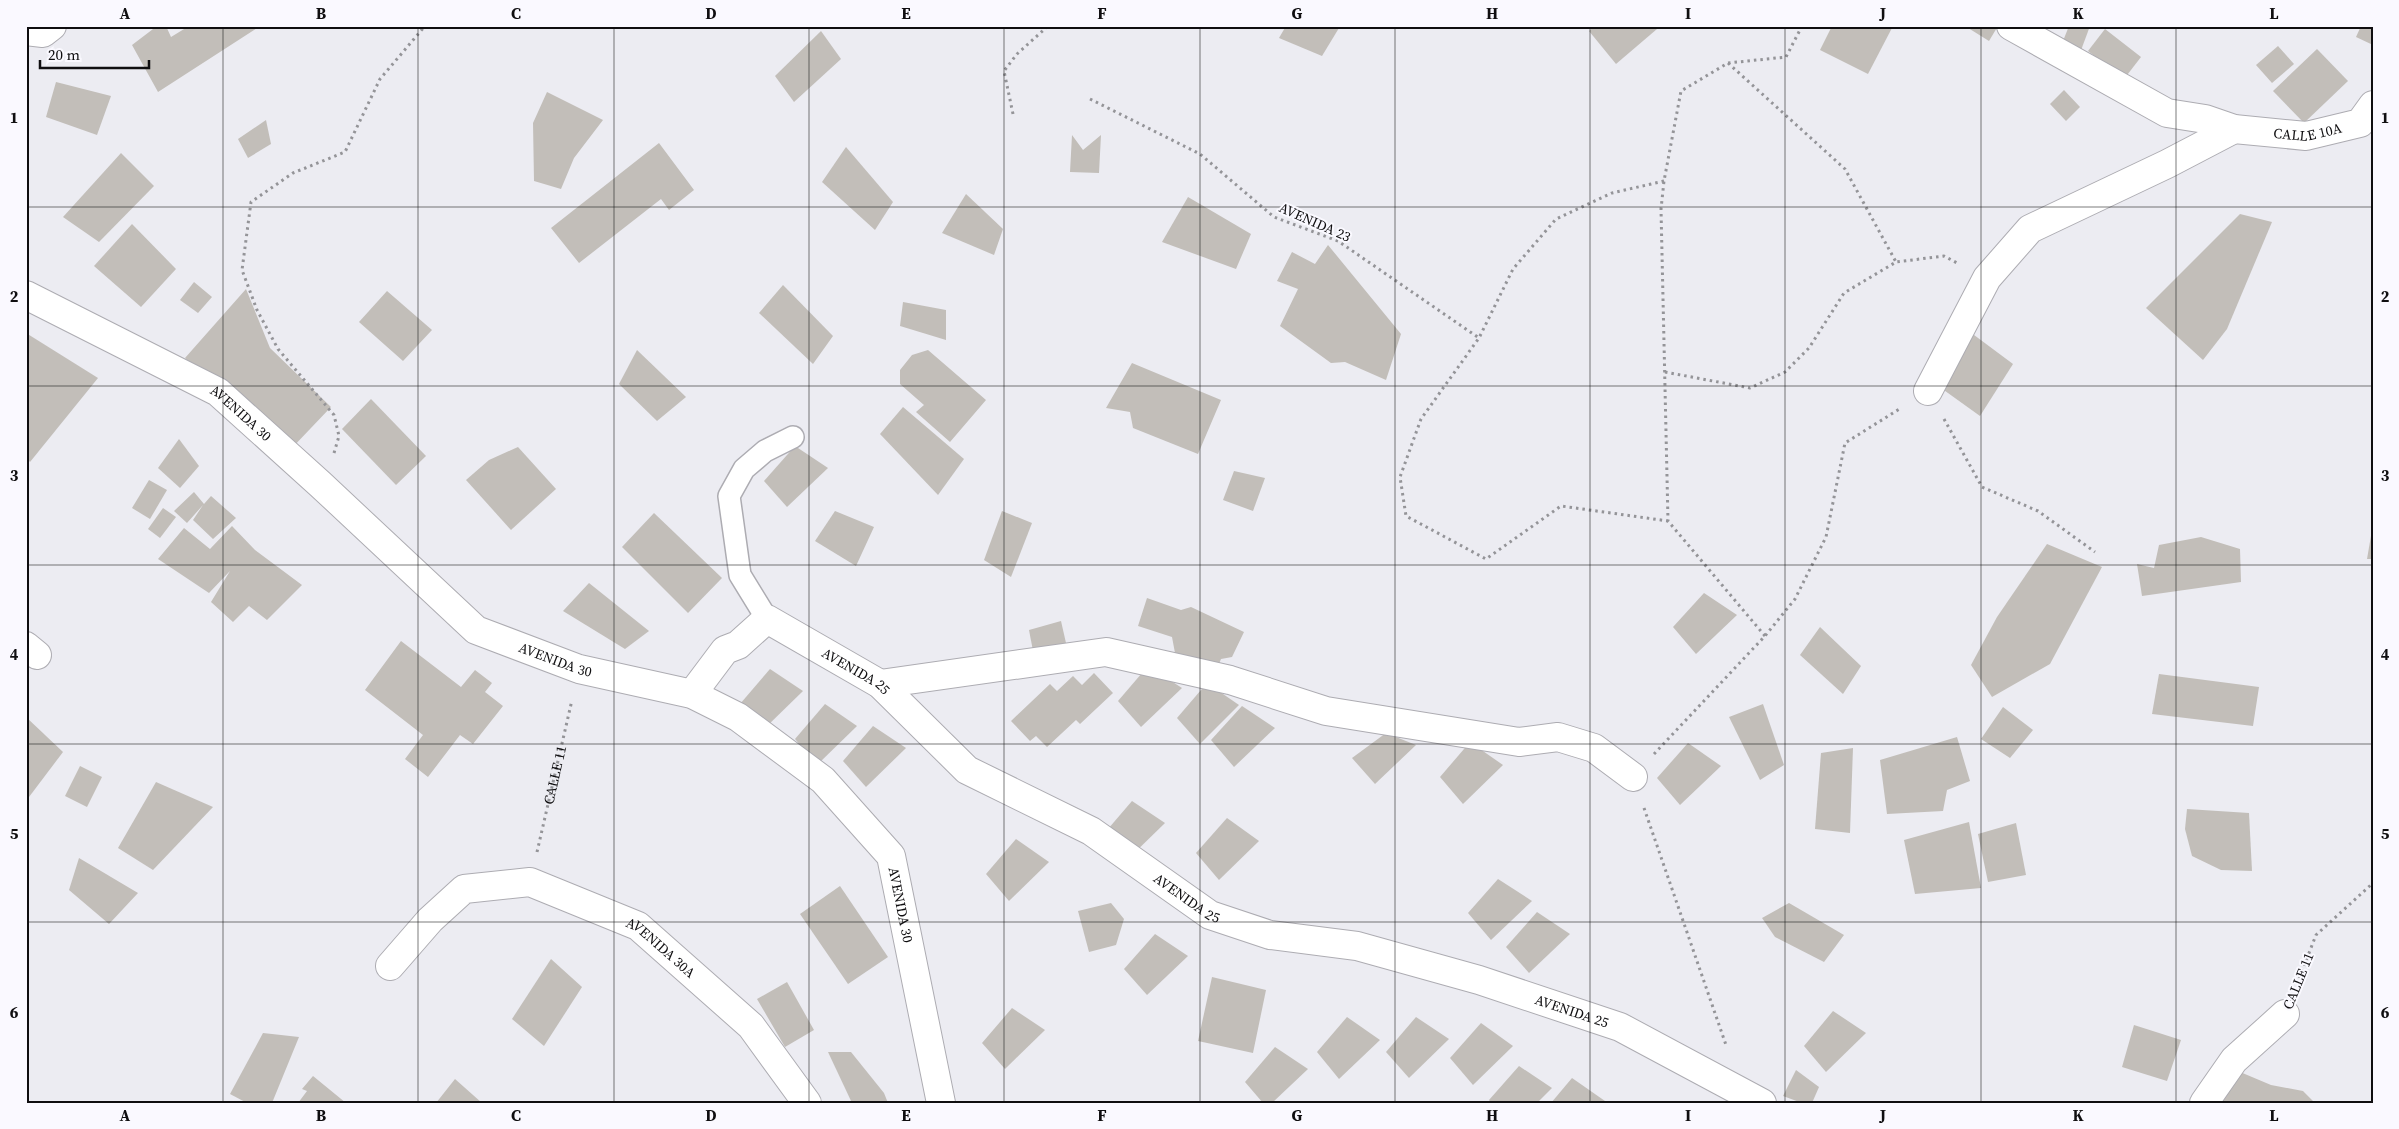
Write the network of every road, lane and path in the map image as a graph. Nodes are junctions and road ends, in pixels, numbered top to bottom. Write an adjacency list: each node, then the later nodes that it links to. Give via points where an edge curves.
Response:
1 (52, 26): 6 (street, via 43,33)
2 (425, 26): 20 (path, via 380,79 345,152 293,173 252,202 242,270 257,310 278,349 334,415 340,436)
3 (1048, 26): 10 (path, via 1017,54 1004,71)
4 (1802, 26): 7 (path, via 1786,57)
5 (2012, 26): 11 (street, CALLE 10A, via 2166,113 2205,119)
6 (26, 31)
7 (1728, 63): 12 (path, via 1681,91); 13 (path, via 1845,169)
8 (1090, 99): 16 (path, AVENIDA 23, via 1200,154 1274,217 1338,241)
9 (2373, 105): 11 (street, CALLE 10A, via 2360,123 2306,136)
10 (1013, 114)
11 (2234, 129): 14 (street, via 2030,229)
12 (1664, 181): 16 (path, via 1612,192 1556,219 1513,269); 17 (path)
13 (1896, 262): 14 (path, via 1944,256); 17 (path, via 1844,294 1809,348 1785,372 1750,388)
14 (1987, 278): 18 (street)
15 (26, 295): 20 (street, AVENIDA 30, via 218,392)
16 (1479, 338): 21 (path, via 1421,419 1400,477 1406,516 1486,559 1561,506)
17 (1665, 372): 21 (path)
18 (1928, 391): 22 (path, via 1982,487 2038,511); 24 (path, via 1845,443 1826,538 1795,599)
19 (793, 437): 23 (lane, via 765,451 744,469 729,496 740,575)
20 (320, 484): 25 (street, AVENIDA 30, via 476,630)
21 (1668, 521): 24 (path)
22 (2095, 552)
23 (767, 619): 26 (street, AVENIDA 25); 27 (street, via 738,645 725,650)
24 (1765, 636): 28 (path)
25 (579, 669): 27 (street, AVENIDA 30); 29 (path, CALLE 11)
26 (880, 684): 28 (street, via 1106,652 1230,680 1326,711 1519,742 1558,737 1594,748); 33 (street, AVENIDA 25, via 967,770 1091,831 1210,915 1270,935 1357,946 1479,980 1620,1027)
27 (692, 694): 35 (street, AVENIDA 30, via 738,717 823,780 891,856)
28 (1633, 777): 33 (path)
29 (530, 882): 31 (street, AVENIDA 30A, via 464,889 430,920); 34 (street, AVENIDA 30A, via 638,926 752,1026)
30 (2373, 883): 32 (path, CALLE 11, via 2316,936)
31 (390, 966)
32 (2285, 1014): 36 (street, CALLE 11, via 2234,1060)
33 (1752, 1097)
34 (807, 1103)
35 (941, 1103)
36 (2204, 1103)

